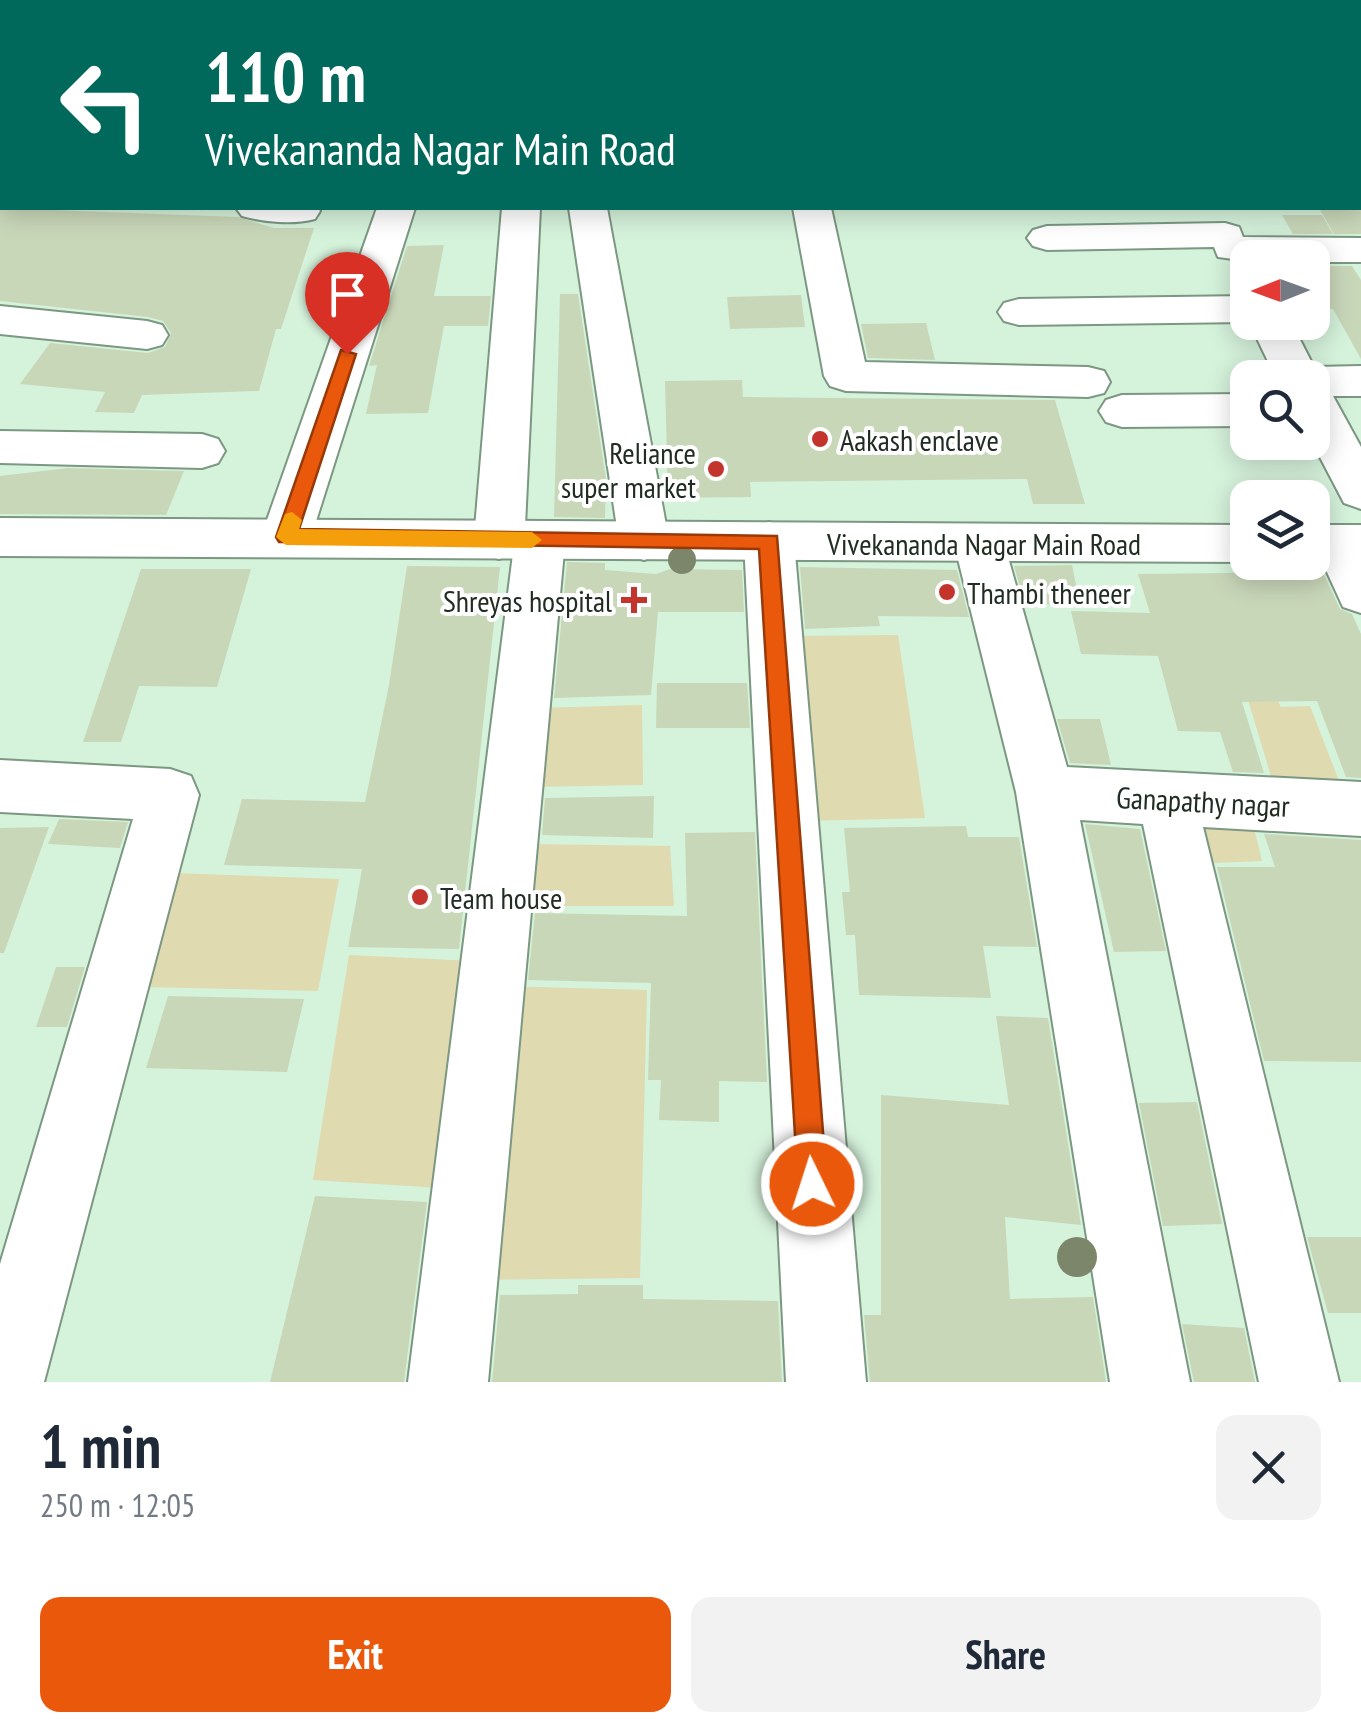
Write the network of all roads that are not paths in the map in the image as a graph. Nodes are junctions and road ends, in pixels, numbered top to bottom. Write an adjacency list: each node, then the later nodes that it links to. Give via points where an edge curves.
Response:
1 (286, 210): 6 (street)
2 (395, 210): 23 (street)
3 (521, 210): 25 (street)
4 (588, 210): 26 (street)
5 (812, 210): 15 (street, via 846,376)
6 (301, 211)
7 (1046, 238): 8 (street)
8 (1228, 243): 9 (street)
9 (1361, 250)
10 (1230, 309): 11 (street)
11 (1019, 312)
12 (0, 320): 13 (street)
13 (147, 334)
14 (1361, 381): 16 (street)
15 (1088, 382)
16 (1330, 390)
17 (1230, 410): 18 (street)
18 (1122, 411)
19 (1330, 431): 22 (street)
20 (0, 447): 21 (street)
21 (202, 451)
22 (1361, 491)
23 (286, 537): 24 (street, Vivekananda Nagar Main Road); 25 (street, Vivekananda Nagar Main Road)
24 (0, 538)
25 (520, 540): 26 (street, Vivekananda Nagar Main Road); 37 (street)
26 (644, 541): 27 (street, Vivekananda Nagar Main Road)
27 (769, 542): 28 (street, Vivekananda Nagar Main Road); 38 (street)
28 (978, 542): 29 (street, Vivekananda Nagar Main Road); 33 (street)
29 (1230, 544)
30 (1337, 544): 31 (street)
31 (1361, 593)
32 (0, 786): 36 (street, via 170,795)
33 (1045, 792): 34 (street, Ganapathy nagar); 39 (street)
34 (1167, 800): 35 (street, Ganapathy nagar); 40 (street)
35 (1361, 809)
36 (4, 1382)
37 (448, 1382)
38 (826, 1382)
39 (1150, 1382)
40 (1298, 1382)

